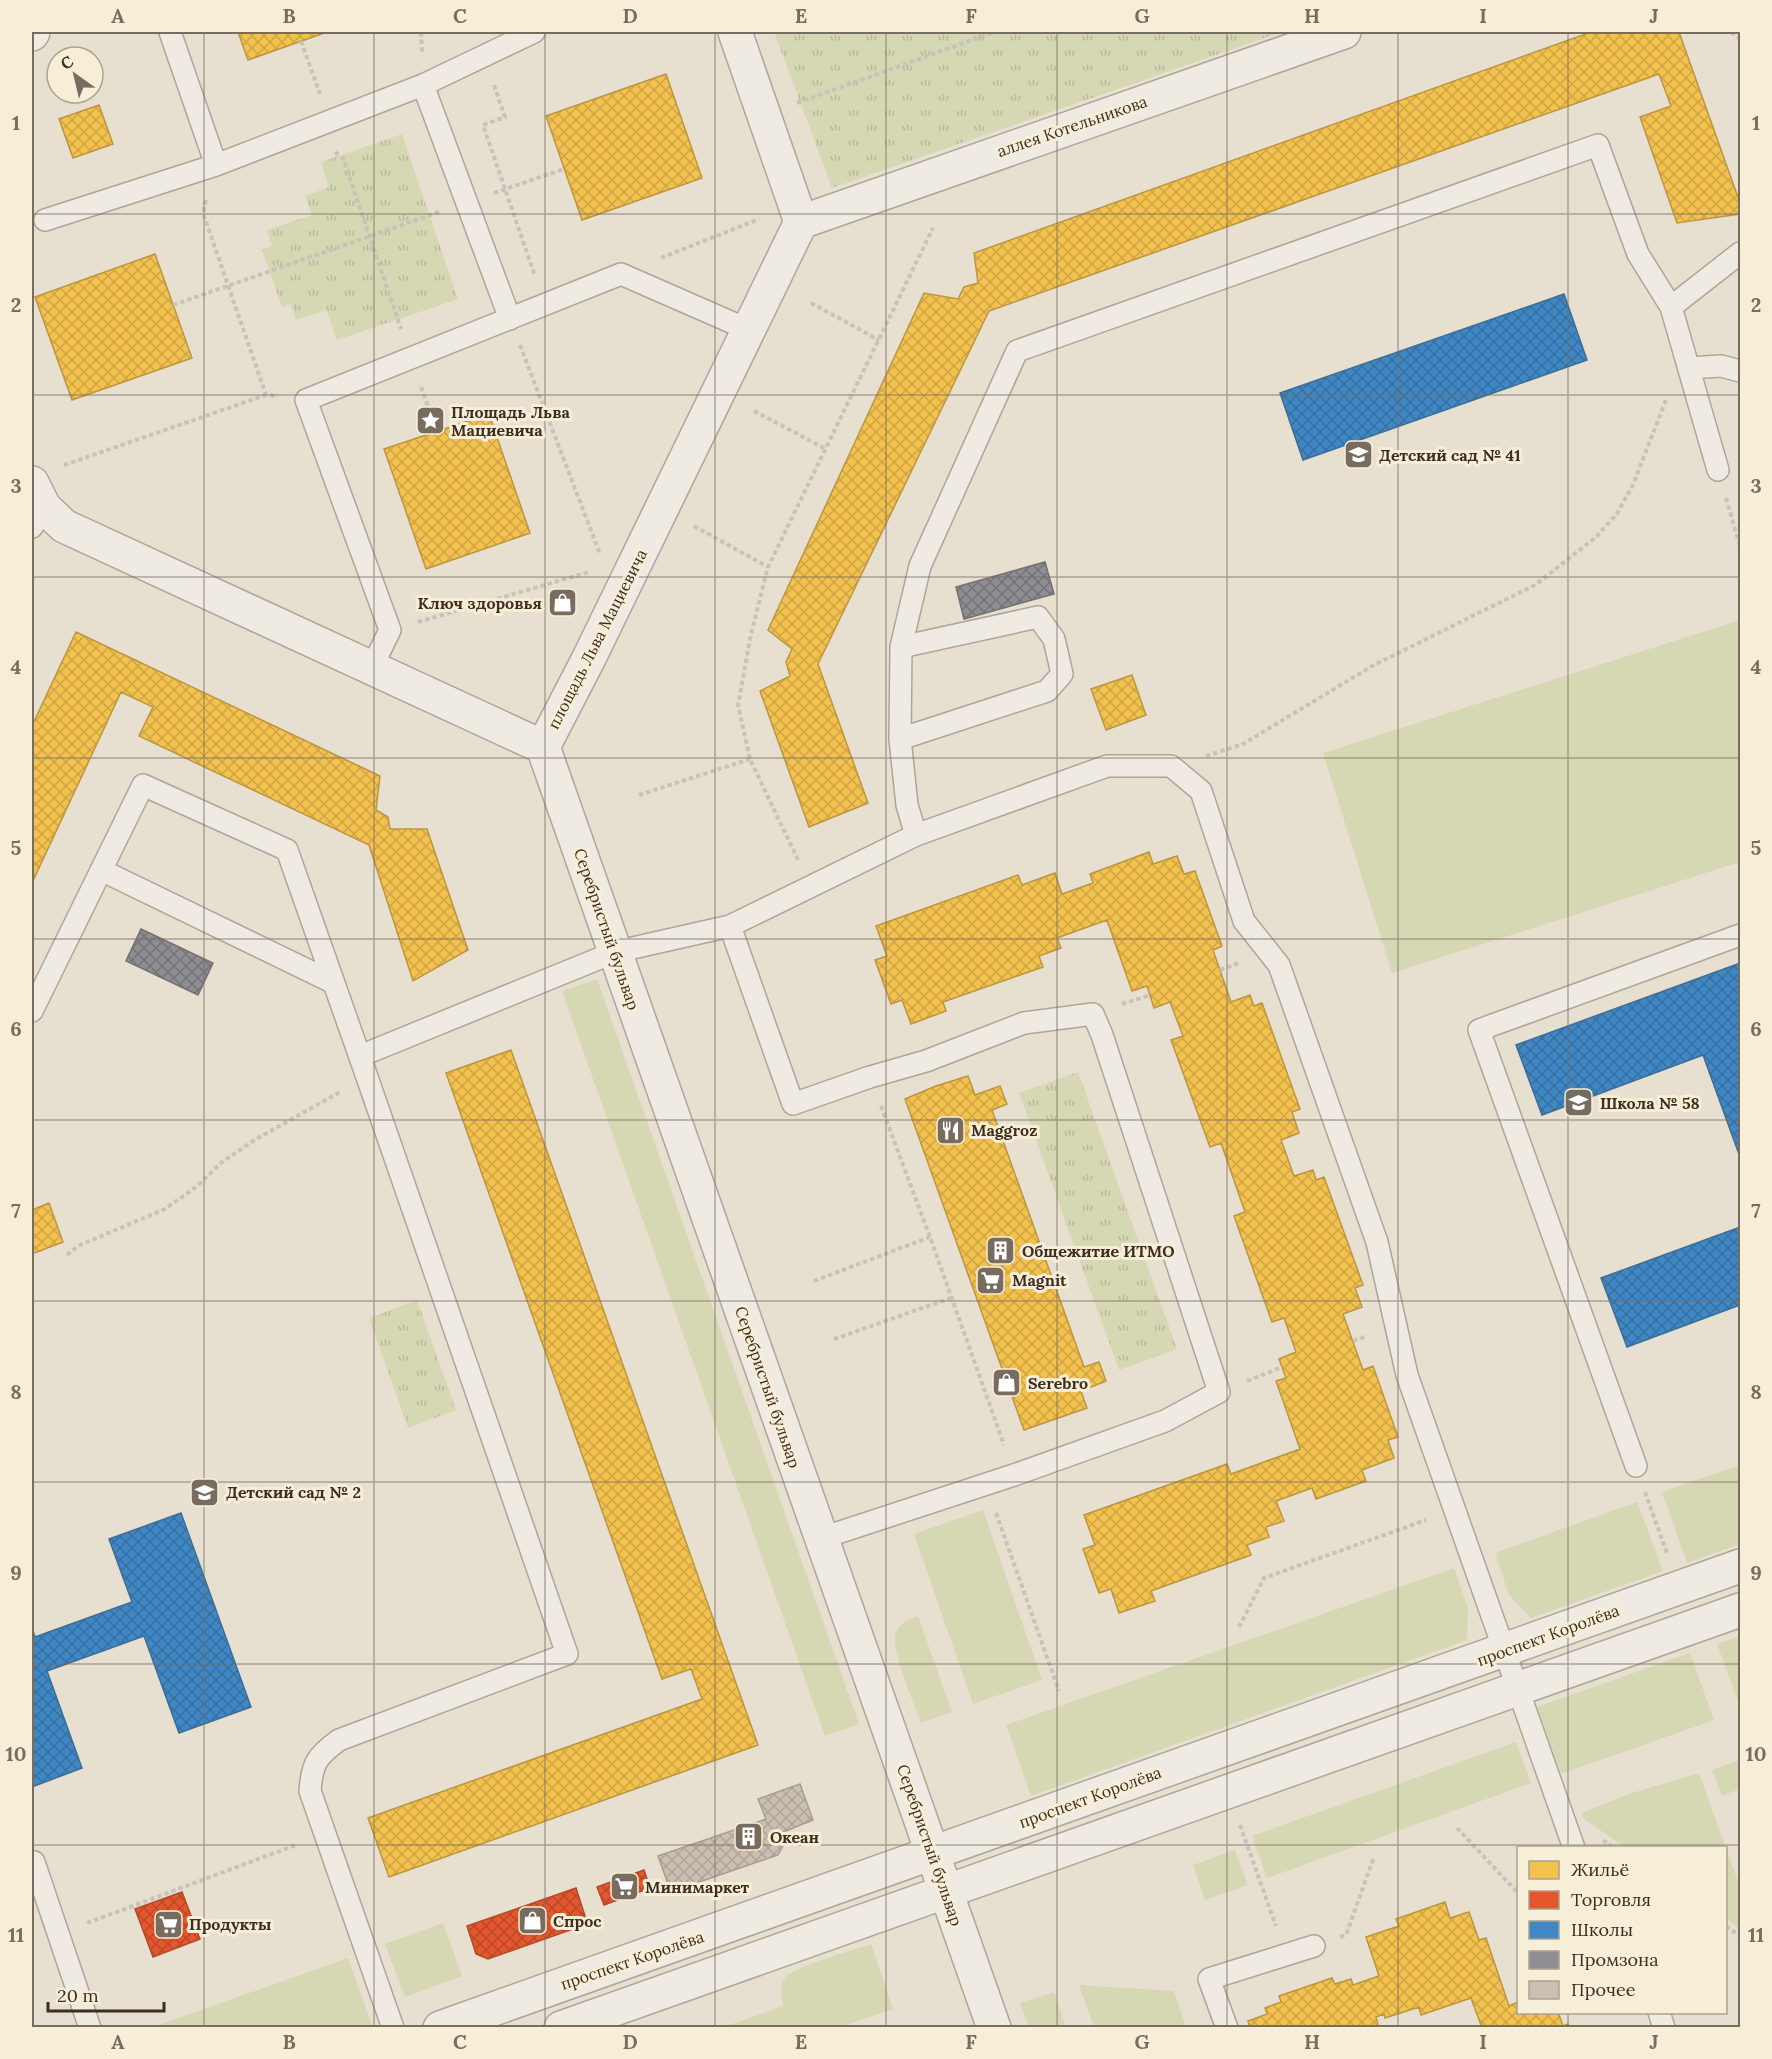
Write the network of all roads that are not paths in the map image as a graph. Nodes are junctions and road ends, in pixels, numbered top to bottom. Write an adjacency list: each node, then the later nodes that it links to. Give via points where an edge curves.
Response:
1 (170, 32): 6 (lane)
2 (534, 32): 5 (lane)
3 (735, 32): 8 (street)
4 (1344, 32): 8 (street, аллея Котельникова)
5 (423, 85): 6 (lane); 11 (lane)
6 (216, 165): 7 (lane)
7 (45, 220)
8 (801, 222): 12 (street, площадь Льва Мациевича)
9 (1740, 254): 10 (lane)
10 (1671, 307): 13 (lane); 17 (lane, via 1638,254 1598,145 1017,351 920,566)
11 (510, 319): 12 (lane, via 621,274); 18 (lane, via 306,400 390,630)
12 (749, 330): 20 (street, площадь Льва Мациевича)
13 (1689, 368): 14 (lane, via 1721,366); 15 (lane)
14 (1740, 371)
15 (1718, 470)
16 (40, 496): 18 (street, площадь Льва Мациевича, via 64,526)
17 (902, 647): 19 (lane); 19 (lane, via 1038,617 1054,639 1062,674 1047,691)
18 (372, 667): 20 (street, площадь Льва Мациевича)
19 (900, 739): 21 (lane, via 907,806)
20 (543, 747): 25 (street, Серебристый бульвар)
21 (916, 835): 23 (lane); 33 (lane, via 1107,766 1171,766 1201,791 1244,921 1279,965 1377,1242 1407,1375)
22 (101, 870): 26 (lane); 26 (lane, via 143,785 287,850); 27 (lane)
23 (730, 926): 25 (lane); 30 (lane, via 793,1104 926,1061 1024,1023 1093,1014 1219,1392 1165,1421)
24 (1740, 935): 29 (lane, via 1479,1029)
25 (615, 952): 28 (lane); 30 (street, Серебристый бульвар)
26 (334, 983): 28 (lane)
27 (32, 1011)
28 (360, 1056): 41 (lane, via 567,1654 339,1740 321,1753 311,1772 310,1791)
29 (1636, 1466)
30 (822, 1538): 36 (street, Серебристый бульвар)
31 (1740, 1566): 33 (street, проспект Королёва)
32 (1740, 1610): 34 (street)
33 (1504, 1650): 34 (lane); 36 (street, проспект Королёва)
34 (1518, 1689): 35 (lane); 38 (street)
35 (1573, 1846)
36 (933, 1853): 38 (street, Серебристый бульвар); 42 (street, проспект Королёва)
37 (32, 1863): 40 (lane)
38 (946, 1892): 43 (street); 44 (street, Серебристый бульвар)
39 (1314, 1946): 45 (lane, via 1209,1979)
40 (90, 2028)
41 (393, 2028)
42 (440, 2028)
43 (561, 2028)
44 (994, 2028)
45 (1227, 2028)

